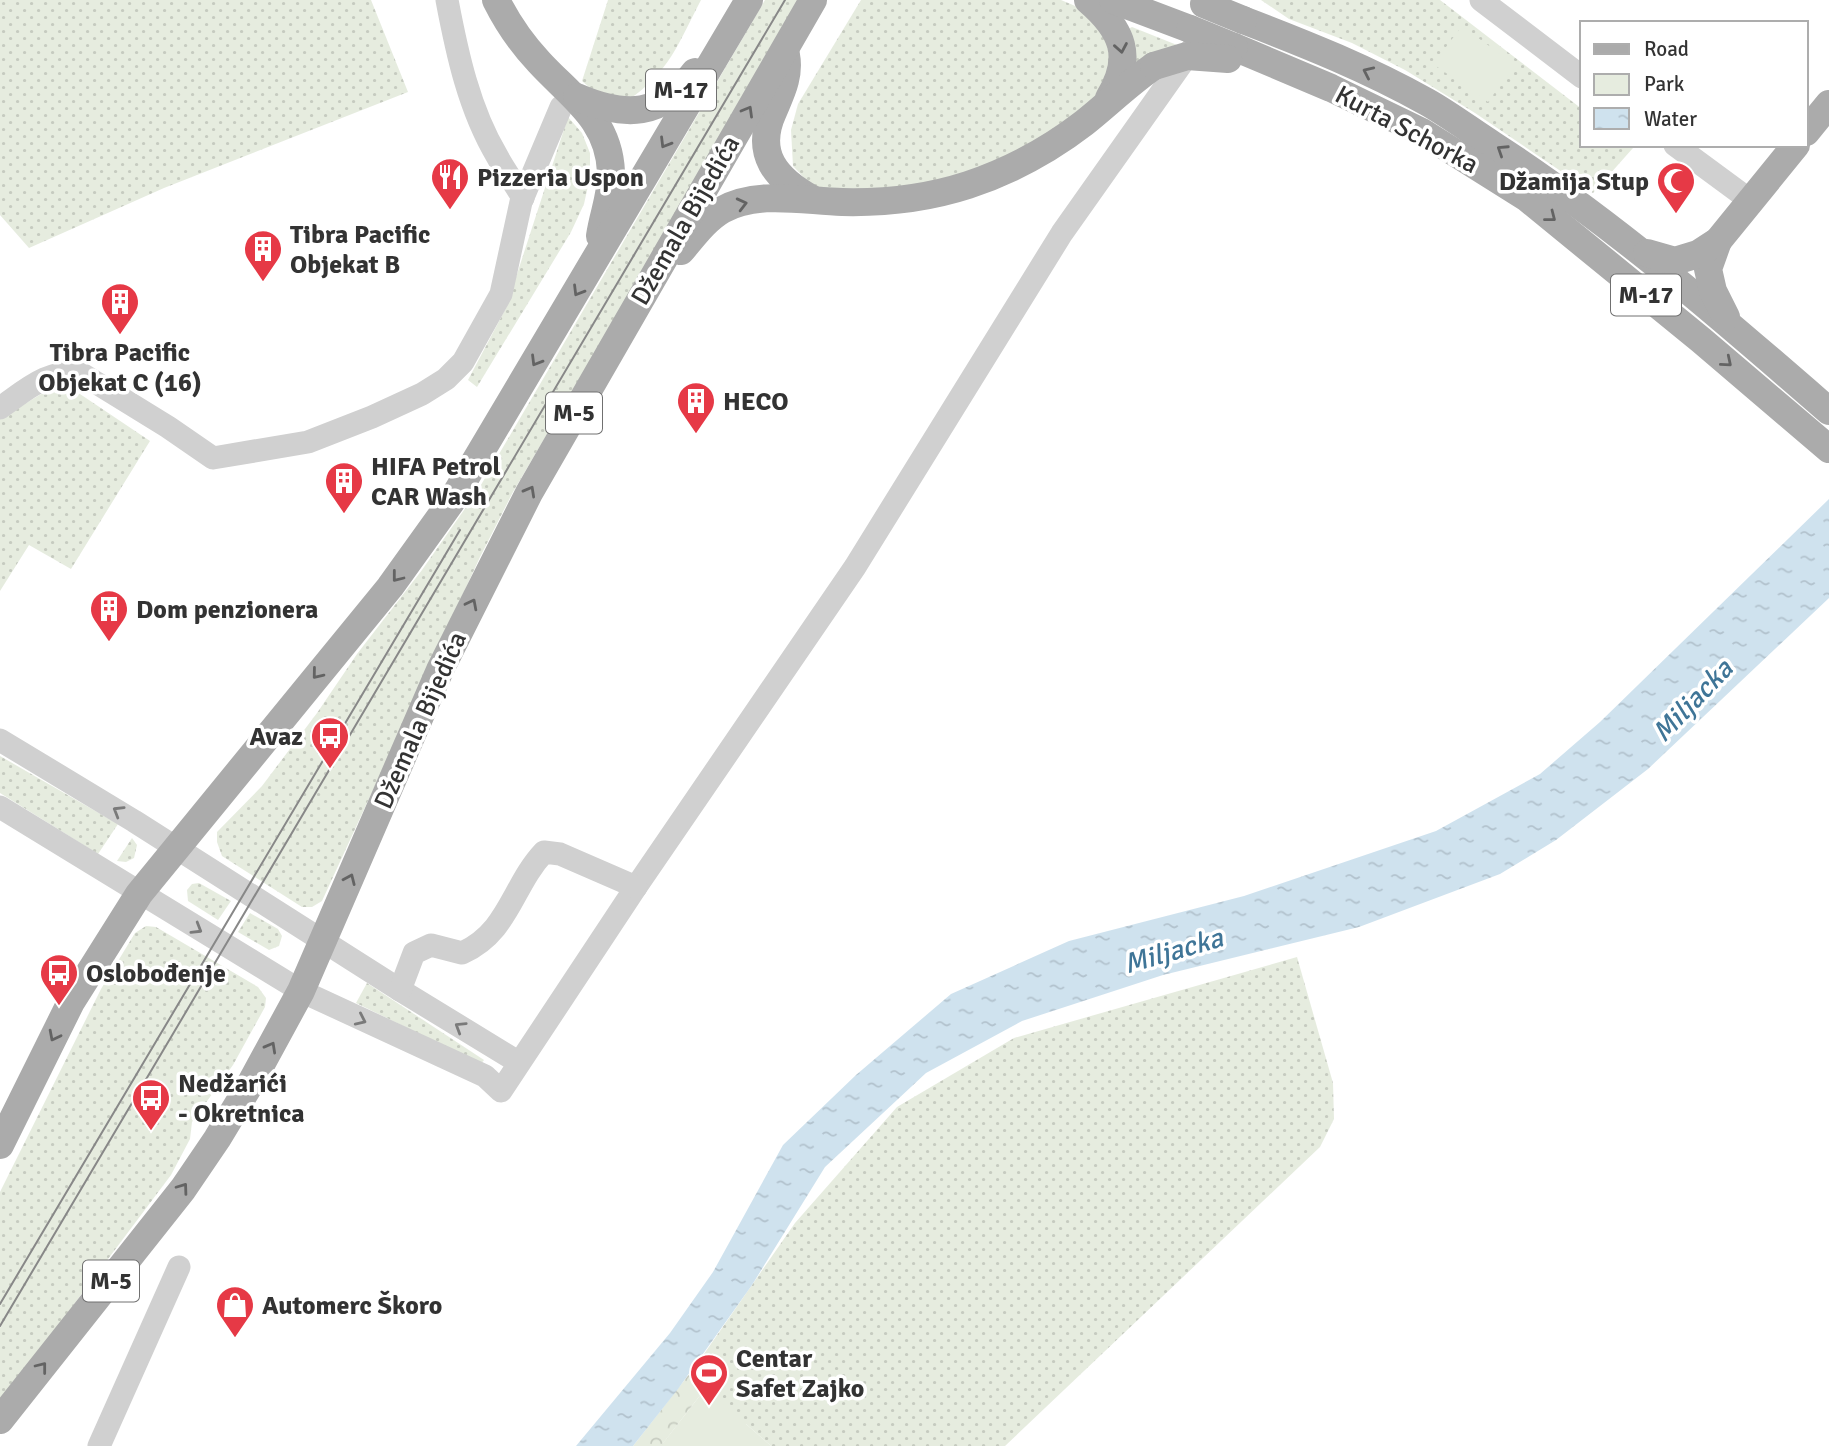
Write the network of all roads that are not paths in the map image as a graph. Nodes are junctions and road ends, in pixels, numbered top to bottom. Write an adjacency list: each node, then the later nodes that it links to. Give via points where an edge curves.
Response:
1 (447, 0): 18 (street, via 458,59 479,118)
2 (496, 0): 12 (main road, M-17, via 523,44)
3 (749, 0): 12 (main road, M-17, via 680,91 660,104 621,111); 23 (main road, M-5, one-way to 23)
4 (813, 0): 9 (main road, Džemala Bijedića / M-5)
5 (1088, 0): 13 (main road, one-way to 13, via 1109,20 1121,42 1122,73)
6 (1113, 0): 10 (main road, bridge, via 1190,29)
7 (1480, 0): 11 (street)
8 (1227, 6): 22 (main road, Kurta Schorka / M-17, one-way to 8, via 1523,164 1429,103); 32 (street, via 1062,233 855,567)
9 (785, 48): 19 (main road, via 786,77 765,144 784,180); 24 (main road, Džemala Bijedića / M-5, one-way to 9)
10 (1231, 53): 13 (main road, bridge, via 1187,55 1154,66); 28 (main road, Kurta Schorka / M-17, one-way to 28, via 1260,57 1422,132 1527,198)
11 (1580, 75)
12 (569, 102): 18 (street); 23 (main road, via 596,122 605,138 611,171)
13 (1106, 103): 19 (main road, via 1035,156 967,185 874,202)
14 (1829, 104): 15 (main road)
15 (1808, 130)
16 (1678, 147): 20 (street)
17 (1794, 147): 20 (main road)
18 (523, 198): 26 (street, via 501,294 463,362 422,394 343,430 308,442 213,458 82,374 70,372 39,381)
19 (812, 199): 24 (main road, one-way to 19, via 723,209 762,200)
20 (1751, 201): 21 (main road)
21 (1718, 241): 22 (main road, via 1675,261); 25 (main road, via 1708,269 1713,292)
22 (1639, 250): 25 (main road, Kurta Schorka / M-17)
23 (595, 261): 31 (main road, M-5, one-way to 31, via 429,535)
24 (652, 276): 34 (main road, Džemala Bijedića / M-5, one-way to 24, via 474,600 528,493)
25 (1731, 326): 27 (main road, Kurta Schorka / M-17)
26 (0, 408)
27 (1829, 411)
28 (1829, 449)
29 (0, 740): 31 (street, one-way to 29)
30 (0, 807): 33 (street)
31 (176, 848): 33 (main road, M-5); 34 (street)
32 (636, 887): 35 (street, via 560,854 544,852 484,942 462,953 431,945 414,953); 37 (street)
33 (139, 894): 36 (street, one-way to 36); 38 (main road, M-5, one-way to 38, via 71,1002)
34 (324, 940): 35 (street); 36 (main road, Džemala Bijedića / M-5)
35 (400, 990): 37 (street, one-way to 35)
36 (301, 992): 37 (street, one-way to 37, via 485,1076 500,1091); 40 (main road, Džemala Bijedića / M-5, one-way to 36, via 206,1156)
37 (518, 1062)
38 (0, 1145)
39 (179, 1267): 41 (street)
40 (0, 1420)
41 (99, 1446)

